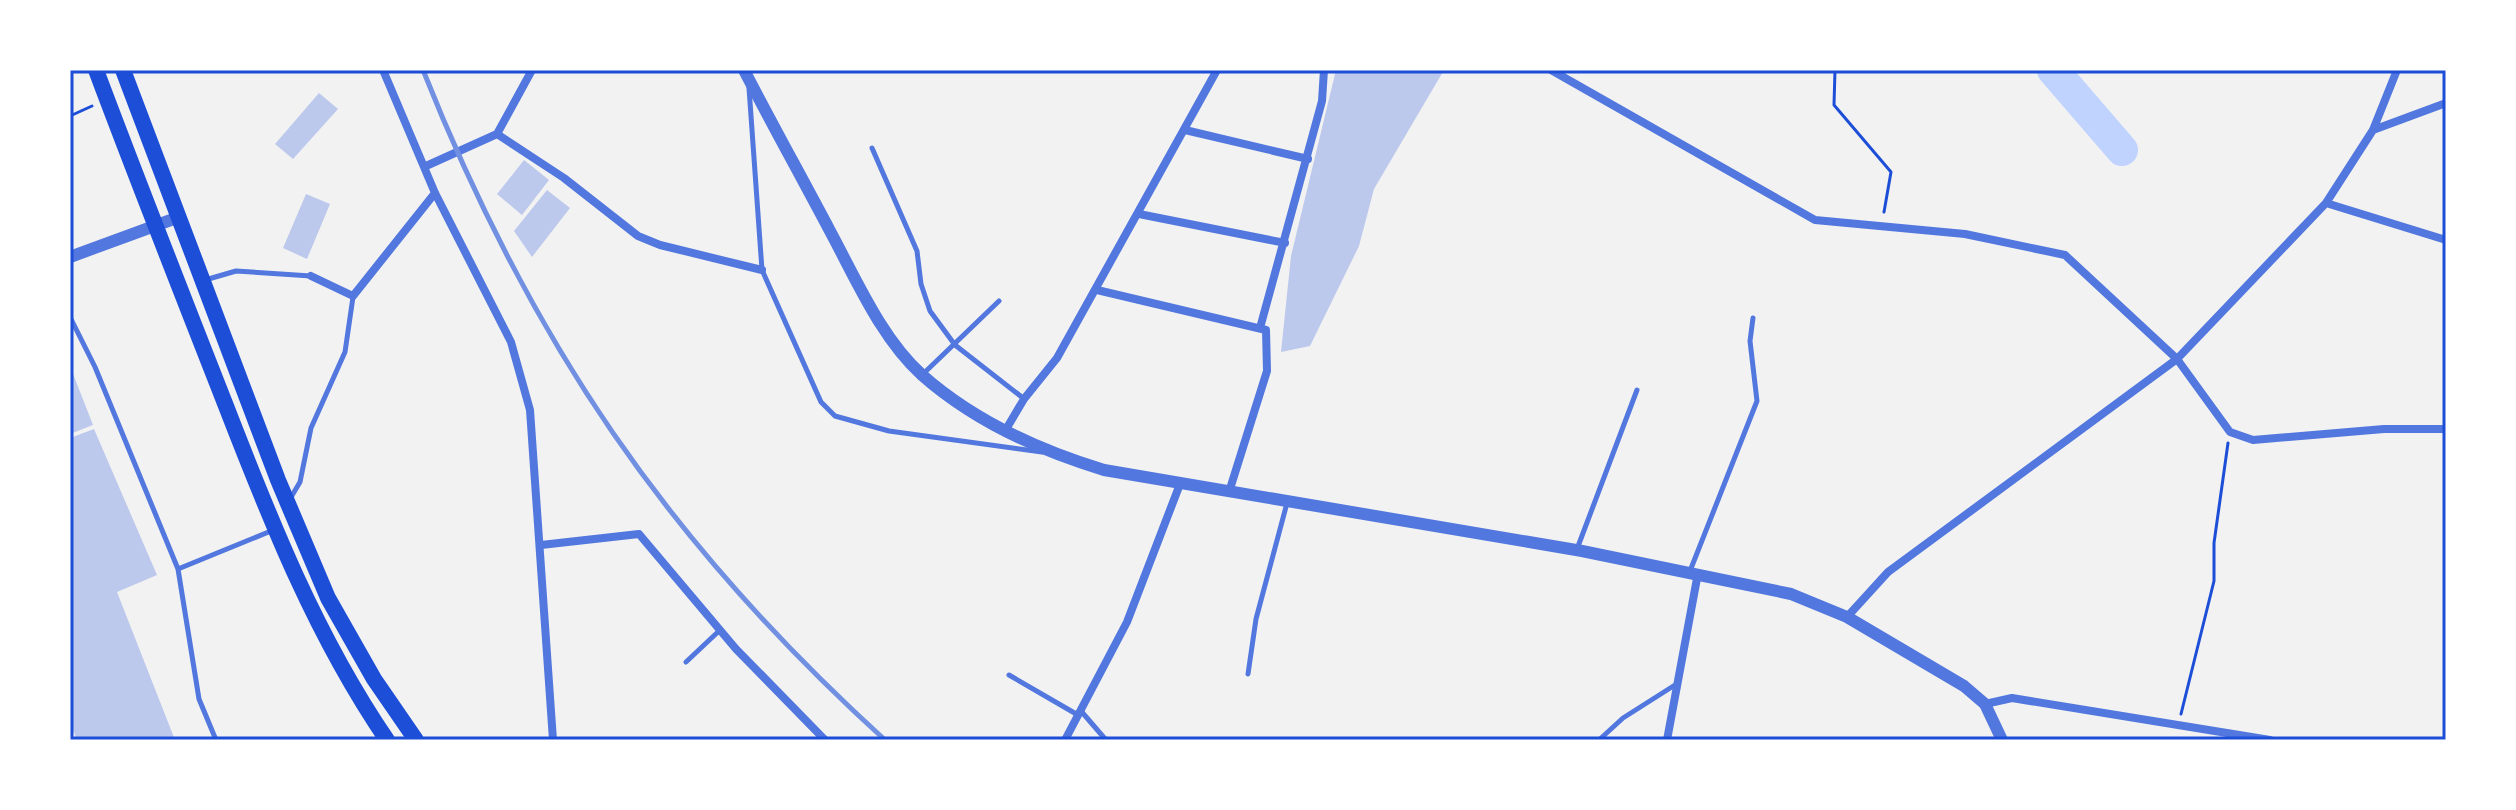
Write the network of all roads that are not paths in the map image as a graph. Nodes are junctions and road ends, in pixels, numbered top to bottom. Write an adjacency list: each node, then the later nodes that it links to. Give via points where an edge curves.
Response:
1 (96, 70): 21 (highway)
2 (123, 70): 20 (highway)
3 (383, 70): 16 (street)
4 (532, 70): 13 (street)
5 (1217, 70): 11 (street)
6 (1324, 70): 15 (street)
7 (1551, 70): 35 (street, via 1815,220 1965,234 2065,255)
8 (2397, 70): 12 (street)
9 (747, 74): 25 (lane); 36 (street, via 860,287)
10 (2446, 103): 12 (street)
11 (1185, 130): 15 (street); 19 (street)
12 (2373, 130): 18 (street)
13 (497, 134): 16 (street); 25 (street, via 638,236)
14 (872, 148): 34 (lane, via 917,251 930,311)
15 (1308, 159): 23 (street)
16 (426, 166): 17 (street)
17 (435, 193): 29 (street); 47 (street, via 511,342 530,410)
18 (2326, 203): 22 (street); 35 (street)
19 (1139, 214): 23 (street); 28 (street)
20 (179, 217): 21 (street); 27 (highway)
21 (155, 226): 24 (street); 46 (highway)
22 (2446, 240)
23 (1285, 243): 33 (street)
24 (70, 257)
25 (762, 270): 41 (lane, via 821,402 835,416 889,431)
26 (311, 276): 27 (lane, via 236,271); 29 (street)
27 (204, 280): 44 (highway)
28 (1097, 290): 33 (street); 38 (street, via 1057,358)
29 (353, 296): 44 (lane, via 345,352 311,428 300,482)
30 (999, 301): 34 (lane)
31 (70, 317): 49 (lane)
32 (1753, 318): 50 (lane, via 1750,341 1757,401)
33 (1260, 328): 43 (street, via 1266,330 1267,371)
34 (955, 345): 36 (lane); 38 (lane)
35 (2177, 359): 39 (street, via 2230,432 2253,440); 51 (street, via 1888,572)
36 (922, 375): 40 (street)
37 (1637, 390): 48 (lane)
38 (1024, 399): 40 (street)
39 (2446, 429)
40 (1005, 431): 41 (street)
41 (1047, 452): 42 (street, via 1104,470)
42 (1180, 484): 43 (street); 58 (street, via 1127,622)
43 (1229, 492): 45 (street)
44 (288, 502): 61 (highway, via 328,598)
45 (1288, 502): 48 (street); 54 (lane, via 1256,619)
46 (276, 530): 49 (lane); 60 (highway, via 309,609)
47 (541, 545): 52 (street, via 639,534); 62 (street)
48 (1576, 550): 50 (street)
49 (178, 569): 59 (lane, via 199,699)
50 (1694, 572): 51 (street, via 1791,594); 56 (street)
51 (1847, 617): 57 (street, via 1964,686)
52 (720, 630): 53 (lane); 63 (street)
53 (686, 662)
54 (1248, 674)
55 (1009, 675): 58 (lane)
56 (1675, 685): 66 (lane); 67 (street)
57 (1985, 704): 68 (street); 69 (street, via 2012,698)
58 (1080, 714): 64 (street); 65 (lane)
59 (216, 740)
60 (387, 740)
61 (416, 740)
62 (553, 740)
63 (825, 740)
64 (1065, 740)
65 (1106, 740)
66 (1599, 740)
67 (1667, 740)
68 (2002, 740)
69 (2270, 740)

